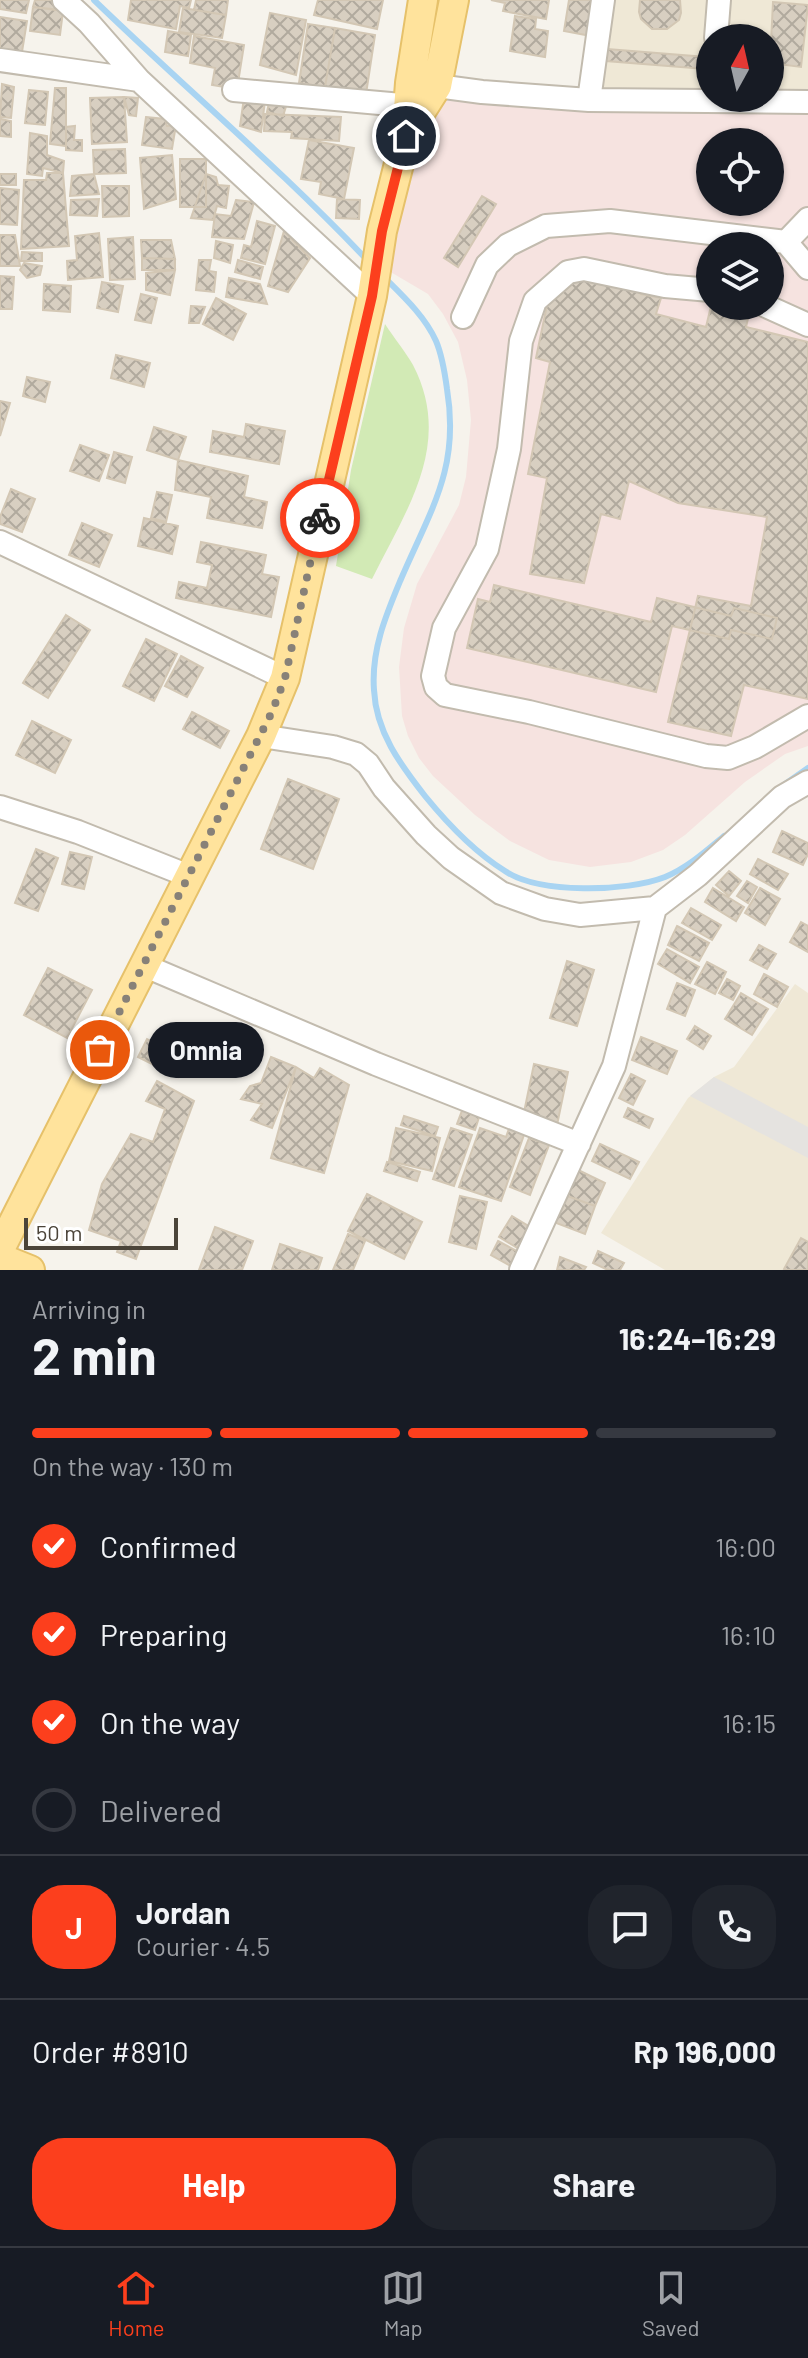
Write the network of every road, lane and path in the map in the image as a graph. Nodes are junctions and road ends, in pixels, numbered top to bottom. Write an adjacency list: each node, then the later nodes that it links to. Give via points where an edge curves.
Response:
1 (64, 0): 6 (street)
2 (423, 0): 11 (main road)
3 (454, 0): 11 (main road)
4 (603, 0): 13 (street)
5 (719, 0): 7 (street)
6 (94, 10): 9 (street)
7 (717, 24)
8 (0, 60): 9 (street)
9 (139, 80): 20 (street)
10 (234, 90): 11 (street)
11 (420, 95): 13 (street, via 482,92); 20 (main road, via 382,231)
12 (696, 99): 13 (street)
13 (589, 100)
14 (784, 101): 15 (street)
15 (808, 102)
16 (808, 219): 17 (street)
17 (786, 242): 18 (street); 22 (street, via 610,221 546,226 508,245 487,265)
18 (808, 268)
19 (696, 289): 26 (street, via 584,269 568,272 535,301 521,341 509,449 487,549 444,628 433,676 445,695 706,756 741,753)
20 (372, 293): 25 (main road)
21 (784, 314): 23 (street)
22 (463, 317)
23 (808, 325)
24 (0, 542): 25 (street)
25 (285, 678): 27 (main road)
26 (808, 716)
27 (261, 736): 30 (main road); 31 (street, via 356,754 426,835 501,893 580,915)
28 (808, 782): 31 (street, via 782,797)
29 (0, 807): 30 (street)
30 (189, 876): 32 (main road)
31 (655, 908): 33 (street, via 614,1066)
32 (143, 965): 33 (street); 34 (main road)
33 (579, 1144): 37 (street)
34 (0, 1249)
35 (0, 1258): 36 (main road)
36 (30, 1270)
37 (521, 1270)

